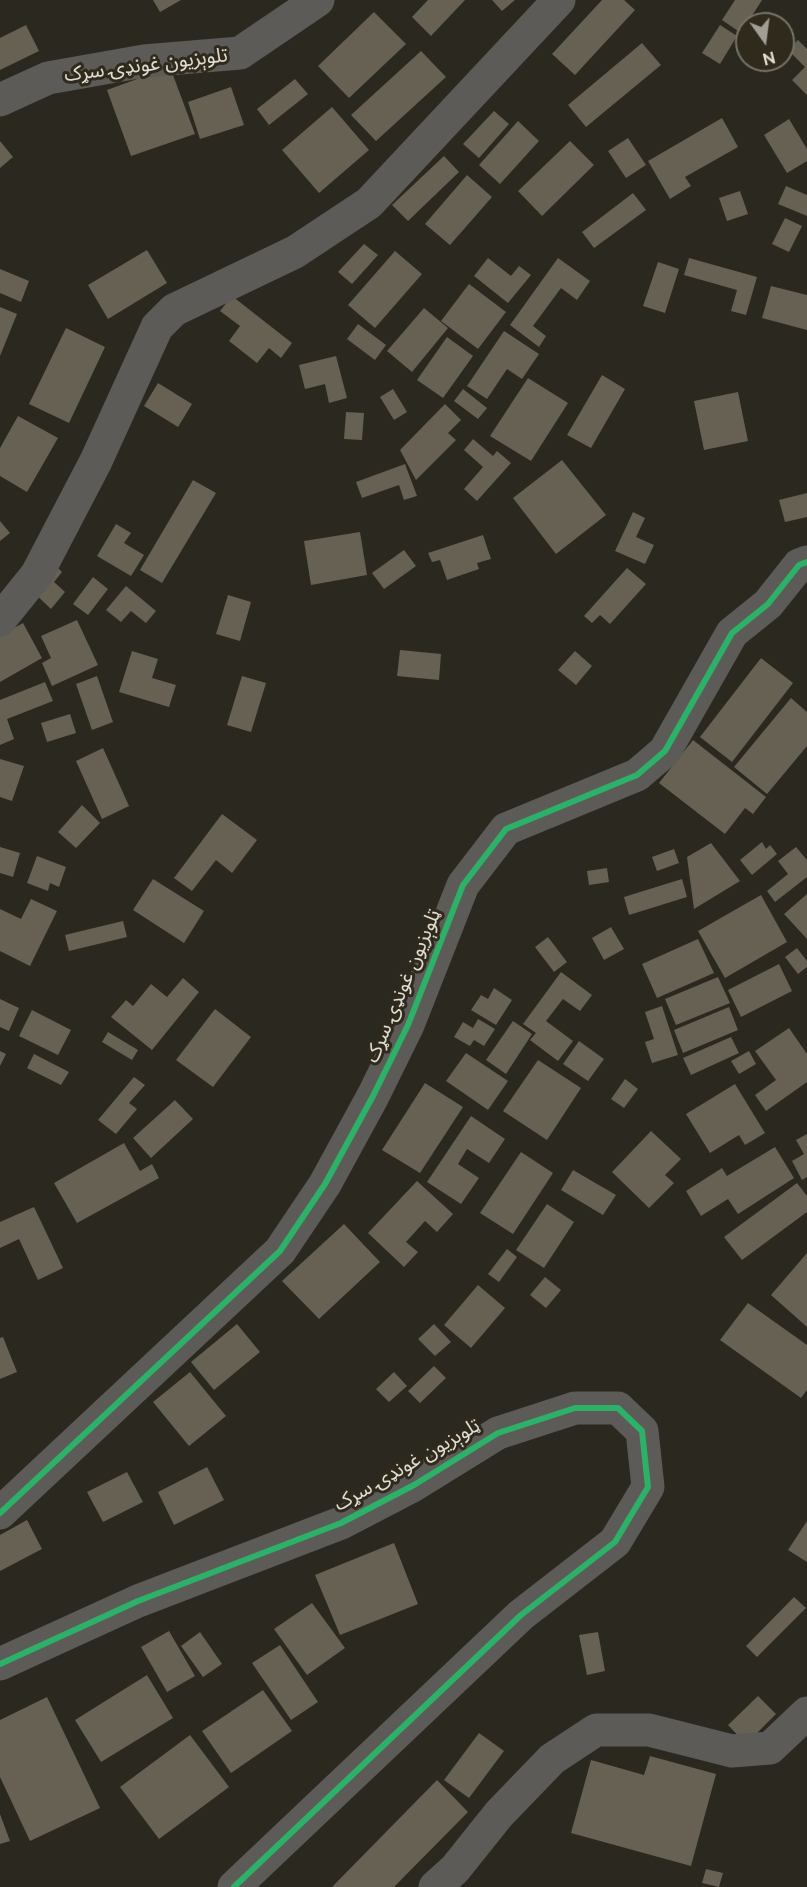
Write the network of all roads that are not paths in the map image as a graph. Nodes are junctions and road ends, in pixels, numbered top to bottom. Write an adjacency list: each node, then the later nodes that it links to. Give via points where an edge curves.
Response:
1 (318, 0): 3 (street, تلوېزيون غونډۍ سړک, via 240,53 144,61 48,78)
2 (559, 0): 5 (street, via 369,203 295,252 174,310 157,327 96,462 37,574)
3 (0, 100)
4 (807, 562): 6 (street, ټلوېزيون غونډۍ سړک, via 799,565 768,604 732,633 665,751 638,775 506,829 463,885 408,1025 373,1096 325,1184 280,1251)
5 (0, 620)
6 (0, 1513)
7 (0, 1664): 9 (street, ټلوېزيون غونډۍ سړک, via 138,1601 341,1523 414,1485 498,1432 575,1408 618,1408 642,1431 648,1487 615,1542 521,1614)
8 (807, 1713): 10 (street, via 771,1748 732,1751 649,1730 596,1731 552,1759)
9 (234, 1887)
10 (435, 1887)

